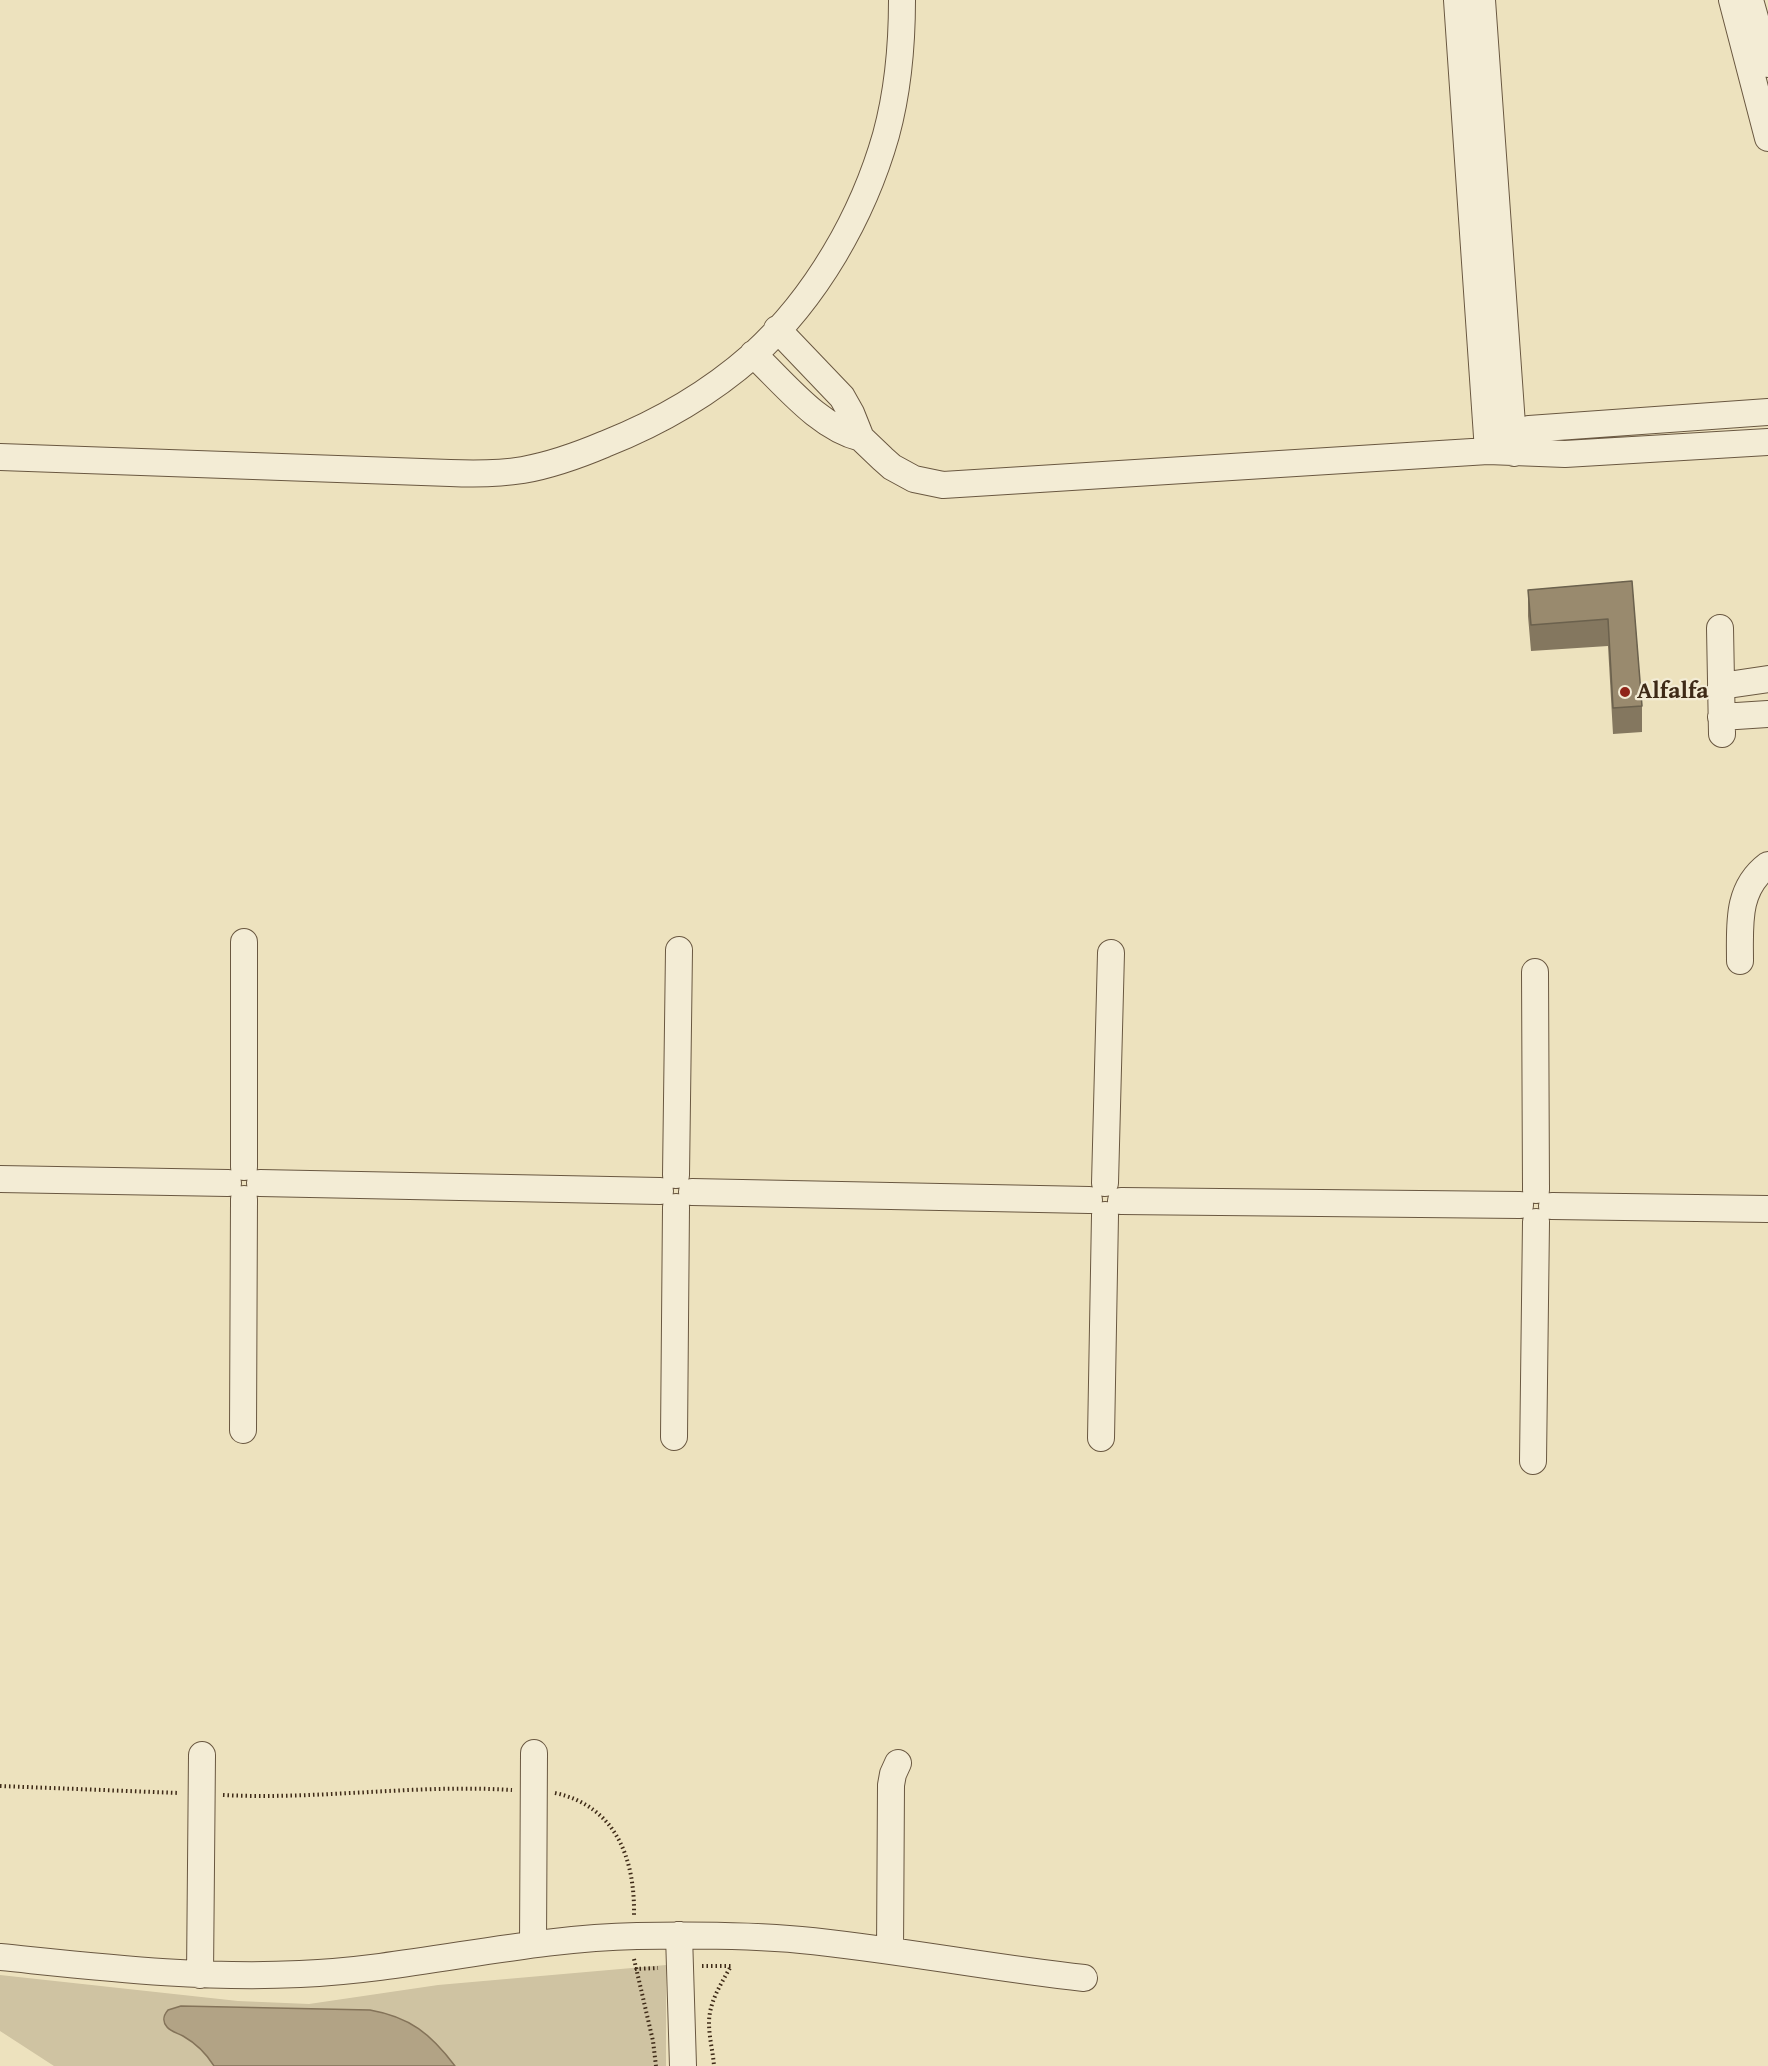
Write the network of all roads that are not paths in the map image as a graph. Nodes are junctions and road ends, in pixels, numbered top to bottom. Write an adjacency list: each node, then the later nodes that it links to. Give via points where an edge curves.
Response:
1 (902, 0): 8 (street, via 899,72 875,167 828,264)
2 (1456, 0): 14 (street)
3 (1482, 0): 13 (street)
4 (1732, 0): 7 (street)
5 (1750, 0): 6 (street)
6 (1768, 64)
7 (1768, 138)
8 (777, 329): 9 (street); 11 (street, via 842,397)
9 (753, 354): 11 (street, via 827,423); 15 (street, via 704,391 647,426 593,449 523,470 450,473)
10 (1768, 412): 13 (street, via 1529,429)
11 (861, 438): 14 (street, via 903,474 943,485)
12 (1768, 442): 13 (street, via 1565,454)
13 (1514, 444): 14 (street)
14 (1488, 451)
15 (0, 457)
16 (1720, 628): 18 (street)
17 (1768, 679): 18 (street)
18 (1721, 686): 19 (street, via 1721,726)
19 (1768, 714)
20 (1768, 865): 24 (street, via 1748,889 1740,909)
21 (244, 942): 27 (street)
22 (679, 950): 28 (street)
23 (1111, 953): 29 (street)
24 (1740, 961)
25 (1535, 972): 30 (street)
26 (0, 1179): 27 (street)
27 (244, 1183): 28 (street); 32 (street)
28 (676, 1191): 29 (street); 33 (street)
29 (1105, 1200): 30 (street); 34 (street)
30 (1536, 1206): 31 (street); 35 (street)
31 (1768, 1209)
32 (243, 1431)
33 (674, 1437)
34 (1101, 1438)
35 (1533, 1461)
36 (534, 1753): 40 (street)
37 (202, 1755): 43 (street)
38 (898, 1762): 41 (street, via 891,1785)
39 (679, 1935): 40 (street); 41 (street, via 762,1937); 45 (street)
40 (533, 1944): 43 (street, via 342,1971)
41 (890, 1951): 44 (street)
42 (0, 1957): 43 (street)
43 (200, 1975)
44 (1083, 1978)
45 (683, 2066)

